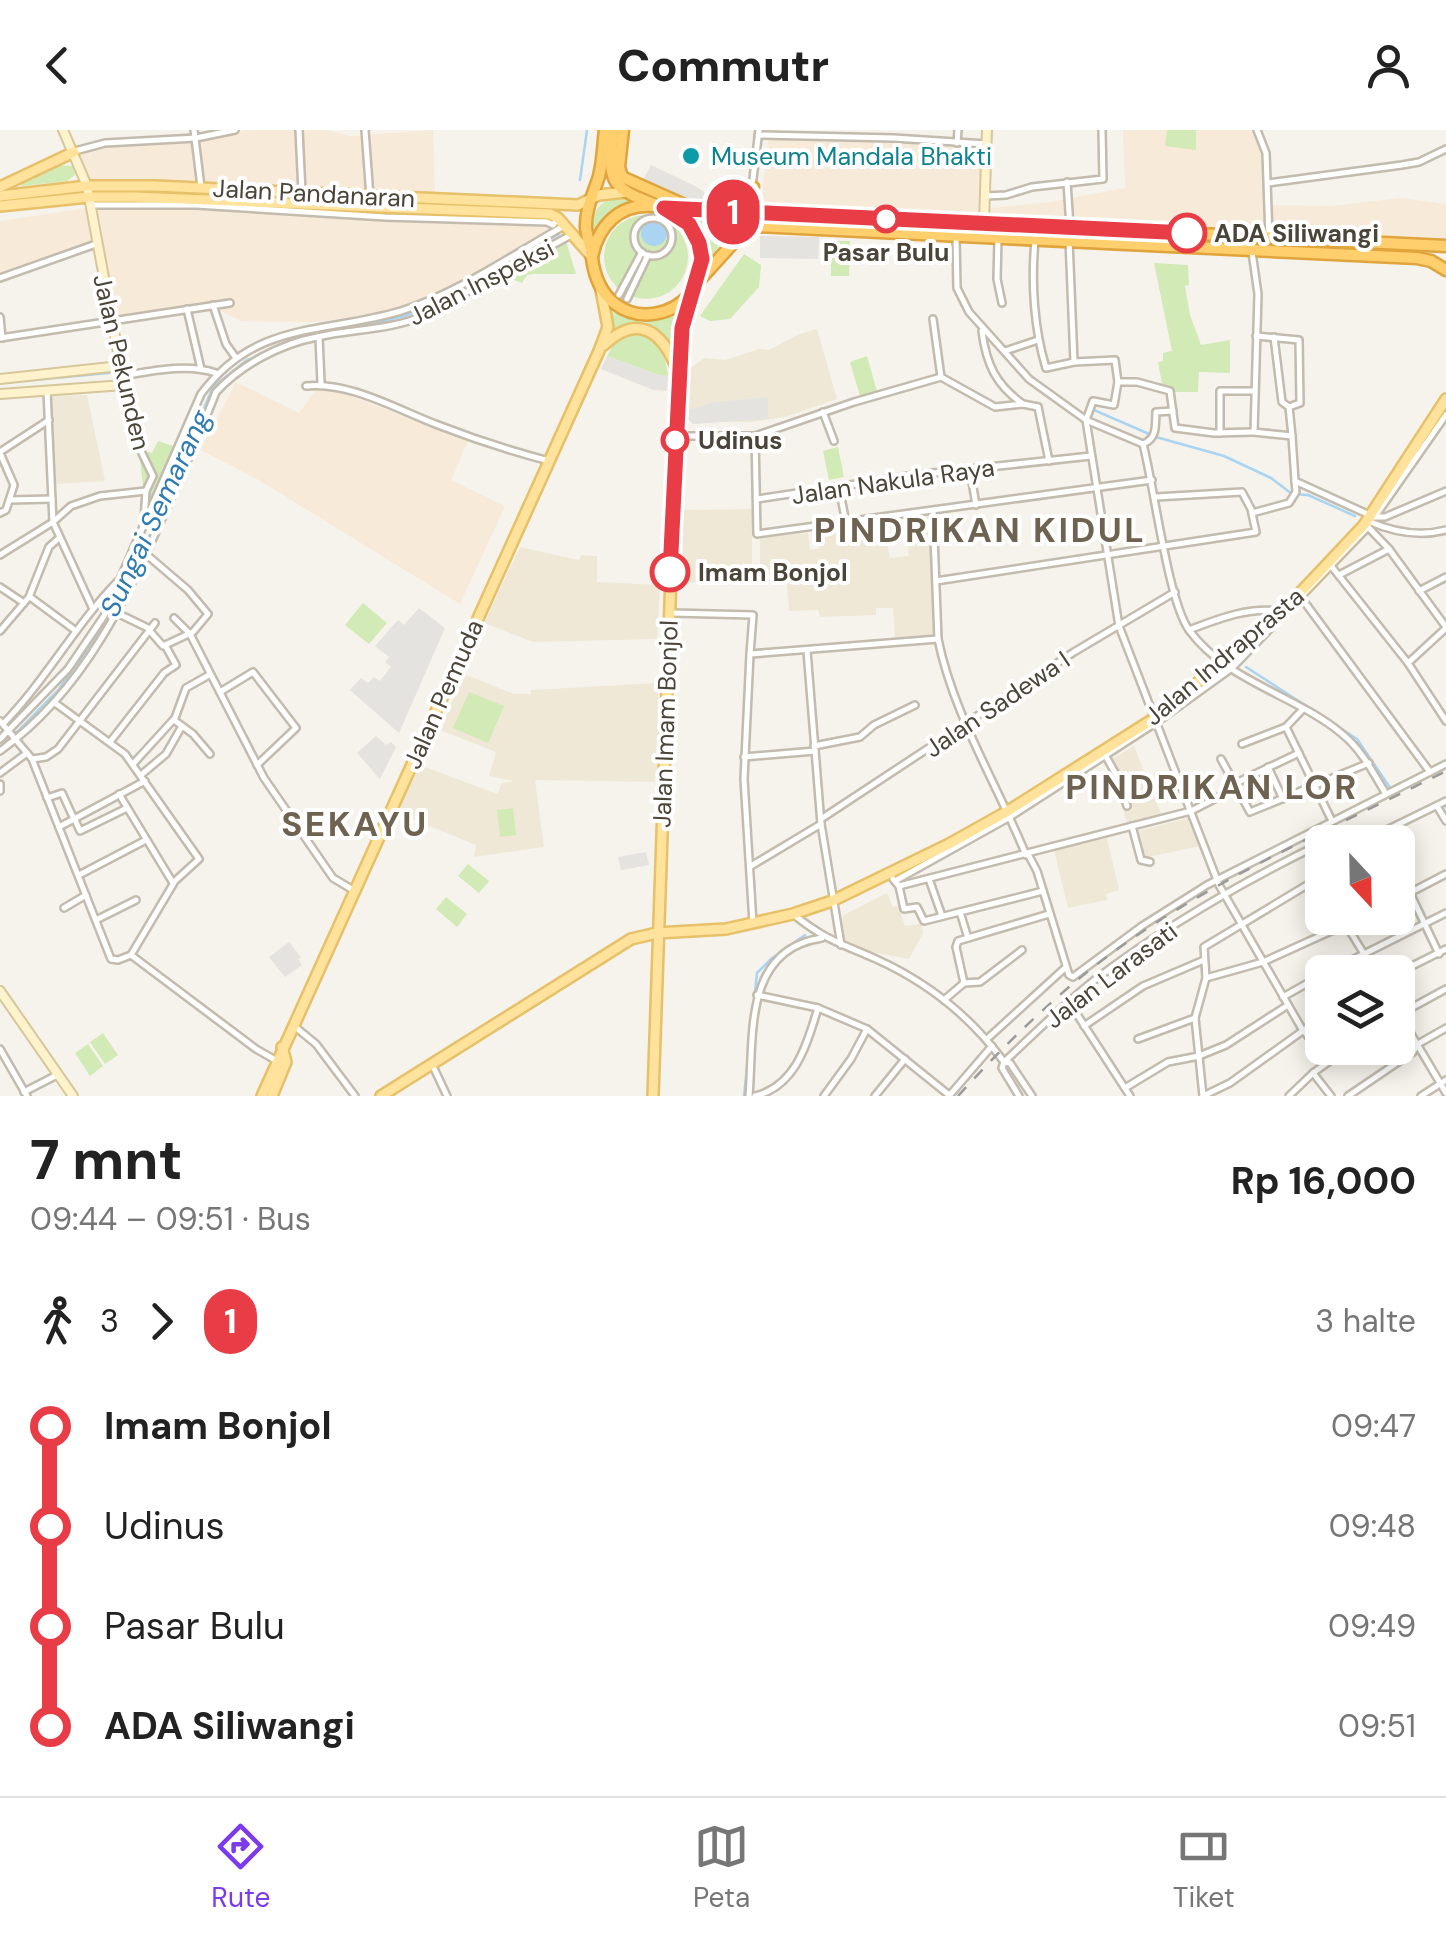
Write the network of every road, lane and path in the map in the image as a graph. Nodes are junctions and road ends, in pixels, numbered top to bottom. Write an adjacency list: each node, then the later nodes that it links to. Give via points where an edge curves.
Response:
1 (63, 130): 19 (main road, Jalan Pekunden)
2 (194, 130): 15 (street)
3 (235, 130): 15 (street)
4 (298, 130): 26 (street)
5 (365, 130): 30 (street)
6 (605, 130): 31 (highway)
7 (614, 130): 25 (highway, via 610,170)
8 (623, 130): 34 (highway, via 622,177)
9 (958, 130): 16 (street)
10 (987, 130): 17 (main road)
11 (1102, 130): 20 (street, via 1103,179)
12 (1257, 130): 21 (street)
13 (758, 133): 14 (street); 23 (street)
14 (883, 134): 16 (street)
15 (196, 138): 19 (street, via 105,143); 24 (street)
16 (958, 142): 17 (street)
17 (986, 144): 29 (main road)
18 (1446, 149): 21 (street, via 1402,166)
19 (74, 152): 22 (main road); 28 (main road, Jalan Pekunden)
20 (1067, 182): 29 (street); 39 (street)
21 (1268, 182): 42 (street)
22 (0, 186)
23 (753, 187): 35 (highway); 36 (street)
24 (201, 188): 26 (main road, Jalan Pandanaran); 28 (main road, Jalan Pandanaran)
25 (626, 192): 31 (main road, Jalan Pandanaran); 33 (highway)
26 (302, 193): 30 (main road, Jalan Pandanaran)
27 (0, 196): 28 (main road, Jalan Pandanaran)
28 (89, 196): 32 (main road, Jalan Pandanaran); 38 (main road, Jalan Pandanaran, via 522,212 550,214); 44 (main road, Jalan Pekunden)
29 (985, 196): 37 (main road)
30 (370, 197): 31 (main road, Jalan Pandanaran, via 574,205)
31 (591, 199): 48 (highway, via 586,224)
32 (0, 206)
33 (664, 208): 34 (highway); 48 (highway, via 632,207 613,217); 51 (highway, via 689,224 699,243 702,264)
34 (710, 211): 35 (highway)
35 (726, 212): 36 (highway)
36 (749, 212): 37 (highway)
37 (984, 223): 39 (highway)
38 (565, 226): 48 (main road); 63 (street, via 404,310); 63 (street, Jalan Inspeksi, via 462,297 407,323)
39 (1069, 233): 42 (highway); 43 (highway); 46 (highway); 71 (street)
40 (956, 234): 41 (highway); 51 (highway, via 748,228); 62 (street, via 957,288)
41 (998, 236): 43 (highway); 56 (street)
42 (1269, 237): 45 (highway)
43 (1035, 238): 67 (street)
44 (96, 244): 50 (street); 61 (main road, Jalan Pekunden)
45 (1446, 246)
46 (1252, 249): 49 (highway, via 1417,258); 64 (street)
47 (645, 254): 47 (street, via 660,255 671,244 663,221 651,218 638,226 635,241); 53 (street); 54 (street)
48 (592, 257): 52 (highway)
49 (1446, 270)
50 (0, 278)
51 (693, 288): 52 (highway, via 678,304 652,314 624,310); 73 (main road, Jalan Imam Bonjol)
52 (601, 290): 68 (main road, Jalan Pemuda, via 608,327)
53 (619, 295)
54 (627, 299)
55 (230, 303): 57 (street)
56 (1002, 303)
57 (213, 304): 58 (street); 70 (street)
58 (187, 308): 61 (street); 72 (street)
59 (0, 317): 66 (street)
60 (933, 318): 76 (street)
61 (110, 321): 66 (street); 75 (main road, Jalan Pekunden)
62 (982, 328): 69 (street); 86 (street, via 998,383)
63 (318, 331): 70 (street, via 280,337); 79 (street); 101 (street, Jalan Inspeksi, via 228,379)
64 (1256, 336): 65 (street); 82 (street)
65 (1274, 337): 88 (street, via 1283,404); 88 (street, via 1299,341 1300,403)
66 (1, 338)
67 (1038, 340): 69 (street); 71 (street, via 1046,368)
68 (600, 351): 73 (main road, via 619,334 644,329 662,340); 105 (main road, Jalan Pemuda)
69 (1005, 351): 84 (street)
70 (236, 358): 74 (street)
71 (1074, 362): 78 (street, via 1115,360)
72 (201, 370): 74 (street); 75 (street)
73 (678, 372): 96 (main road, Jalan Imam Bonjol)
74 (216, 373): 99 (street)
75 (122, 376): 77 (main road); 81 (main road); 108 (street, Jalan Pekunden, via 139,448)
76 (941, 376): 86 (street, via 998,408); 90 (street)
77 (0, 379)
78 (1118, 382): 89 (street, via 1165,388); 92 (street, via 1114,405 1093,401)
79 (321, 384): 80 (street); 105 (street)
80 (306, 386)
81 (47, 391): 83 (main road); 91 (street)
82 (1256, 391): 94 (street); 95 (street, via 1220,391)
83 (0, 394)
84 (1050, 394): 87 (street); 92 (street)
85 (1446, 399): 93 (main road, Jalan Indraprasta)
86 (1023, 404): 87 (street)
87 (1038, 407): 106 (street)
88 (1289, 407): 98 (street)
89 (1174, 411): 95 (street, via 1176,428); 102 (street, via 1156,412 1154,434)
90 (824, 412): 97 (street); 100 (street)
91 (49, 420): 103 (street); 117 (street)
92 (1086, 420): 102 (street); 104 (street)
93 (1442, 420): 124 (main road, Jalan Indraprasta)
94 (1254, 432): 95 (street); 98 (street)
95 (1220, 433)
96 (676, 436): 97 (street); 148 (main road, Jalan Imam Bonjol)
97 (755, 436): 118 (street, Jalan Nakula Raya)
98 (1292, 436): 110 (street)
99 (185, 437): 101 (street); 111 (street)
100 (834, 441)
101 (196, 442): 111 (street, Jalan Inspeksi)
102 (1143, 444): 109 (street)
103 (0, 453): 119 (street, via 13,480)
104 (1091, 456): 106 (street, Jalan Nakula Raya); 113 (street)
105 (548, 461): 226 (main road, Jalan Pemuda)
106 (1049, 461): 107 (street, Jalan Nakula Raya)
107 (970, 470): 112 (street, Jalan Nakula Raya); 120 (street)
108 (153, 476): 111 (street); 114 (street, Jalan Pekunden)
109 (1152, 480): 113 (street); 116 (street)
110 (1295, 481): 123 (street, via 1286,504); 124 (street)
111 (171, 483): 126 (street); 132 (street, Jalan Inspeksi)
112 (839, 487): 118 (street, Jalan Nakula Raya); 127 (street)
113 (1096, 488): 120 (street); 134 (street)
114 (146, 491): 125 (street, via 100,496 71,506); 126 (street, Jalan Pekunden)
115 (1446, 491): 124 (street)
116 (1156, 496): 123 (street, via 1242,492); 130 (street)
117 (52, 499): 119 (street); 125 (street)
118 (758, 499): 127 (street, via 758,534)
119 (10, 500): 122 (street)
120 (976, 505): 121 (street)
121 (933, 511): 127 (street); 139 (street)
122 (0, 513)
123 (1252, 513): 130 (street, via 1254,534)
124 (1369, 521): 128 (street, via 1410,532); 131 (street); 135 (main road, Jalan Indraprasta)
125 (53, 522): 129 (street); 133 (street)
126 (144, 523): 138 (street)
127 (846, 523)
128 (1446, 530)
129 (60, 537): 144 (street, via 49,547); 145 (street)
130 (1166, 548): 134 (street); 142 (street)
131 (1389, 550): 136 (street); 141 (street)
132 (149, 552): 147 (street, Jalan Inspeksi); 156 (street, via 208,612)
133 (0, 555)
134 (1106, 555): 139 (street); 150 (street)
135 (1330, 565): 136 (street); 143 (main road, Jalan Indraprasta)
136 (1339, 575): 161 (street)
137 (1446, 577): 141 (street)
138 (120, 579): 145 (street); 176 (street, via 87,644)
139 (936, 581): 157 (street)
140 (0, 588): 144 (street)
141 (1420, 591): 152 (street)
142 (1174, 592): 150 (street, Jalan Sadewa I); 153 (street)
143 (1300, 596): 146 (main road, Jalan Indraprasta); 162 (street); 193 (street)
144 (27, 600): 154 (street); 155 (street)
145 (92, 607): 155 (street)
146 (1282, 612): 153 (street, via 1249,611); 162 (main road, Jalan Indraprasta)
147 (117, 613): 151 (street); 165 (street, Jalan Inspeksi)
148 (669, 613): 160 (street, via 753,615); 245 (main road, Jalan Imam Bonjol)
149 (174, 618): 156 (street)
150 (1119, 626): 170 (street); 173 (street, Jalan Sadewa I)
151 (151, 628): 158 (street); 168 (street)
152 (1446, 628): 161 (street)
153 (1189, 630): 162 (street)
154 (0, 631)
155 (76, 631): 172 (street, via 30,695)
156 (190, 634): 158 (street); 163 (street)
157 (938, 639): 159 (street); 173 (street)
158 (166, 645): 178 (street, via 176,665)
159 (807, 651): 160 (street); 180 (street)
160 (750, 654): 186 (street)
161 (1408, 663): 171 (street)
162 (1228, 665): 167 (street); 170 (main road, Jalan Indraprasta)
163 (209, 674): 164 (street); 169 (street, via 186,688)
164 (220, 692): 191 (street); 191 (street, via 253,672 296,728)
165 (55, 703): 168 (street); 176 (street, Jalan Inspeksi)
166 (914, 704): 180 (street, via 860,737)
167 (1302, 710): 175 (street); 188 (street, via 1338,730)
168 (80, 720): 178 (street); 185 (street, via 58,750)
169 (174, 720): 174 (street); 189 (street)
170 (1156, 720): 181 (main road, Jalan Indraprasta); 206 (street); 207 (street)
171 (1446, 720)
172 (1, 722): 176 (street)
173 (967, 725): 207 (street); 209 (street, Jalan Sadewa I)
174 (182, 726): 183 (street); 195 (street)
175 (1286, 727): 179 (street); 184 (street)
176 (13, 736): 177 (street); 182 (street); 185 (street)
177 (0, 740)
178 (110, 742): 189 (street)
179 (1242, 744)
180 (814, 749): 186 (street); 209 (street)
181 (1103, 750): 203 (street); 207 (main road, Jalan Indraprasta)
182 (0, 751)
183 (210, 754)
184 (1299, 754): 192 (street); 197 (street)
185 (29, 756): 194 (street); 200 (street)
186 (744, 756): 219 (street)
187 (1221, 760): 196 (street)
188 (1369, 763): 197 (street); 199 (street)
189 (133, 764): 195 (street)
190 (1446, 764): 193 (street)
191 (257, 765): 226 (street, via 333,878)
192 (1268, 767): 196 (street); 201 (street)
193 (1430, 772): 199 (street)
194 (0, 773)
195 (143, 778): 198 (street); 225 (street, via 198,858)
196 (1235, 786): 201 (street, via 1250,812); 206 (street)
197 (1315, 786): 201 (street); 210 (street)
198 (120, 794): 205 (street); 208 (street)
199 (1386, 794): 210 (street)
200 (46, 798): 208 (street, via 62,793); 214 (street)
201 (1284, 799)
202 (1446, 801): 204 (street)
203 (1127, 806)
204 (1437, 806): 211 (street); 212 (street)
205 (127, 808): 208 (street, via 80,831); 215 (street)
206 (1191, 811): 213 (street); 224 (street)
207 (1009, 814): 217 (street); 223 (main road, Jalan Indraprasta)
208 (74, 818): 214 (street)
209 (821, 821): 219 (street, Jalan Sadewa I); 233 (street)
210 (1332, 821): 224 (street)
211 (1446, 821)
212 (1397, 825)
213 (1132, 826): 217 (street); 218 (street, via 1141,860)
214 (58, 827): 221 (street)
215 (146, 840): 221 (street); 225 (street)
216 (1305, 852): 231 (street, Jalan Larasati)
217 (1027, 854): 222 (street); 229 (street)
218 (1150, 862)
219 (750, 866): 242 (street)
220 (1446, 874): 228 (street)
221 (79, 876): 230 (street)
222 (929, 878): 223 (street); 240 (street)
223 (894, 880): 233 (main road, Jalan Indraprasta); 240 (street, via 904,909 917,907 924,921)
224 (1218, 882): 231 (street); 258 (street, via 1071,977)
225 (173, 884): 254 (street)
226 (353, 890): 272 (main road, Jalan Pemuda)
227 (1305, 890): 244 (street)
228 (1415, 890)
229 (1043, 891): 236 (street); 238 (street)
230 (86, 895): 235 (street); 241 (street)
231 (1224, 895): 244 (street); 267 (street, Jalan Larasati)
232 (136, 900): 241 (street)
233 (832, 902): 237 (main road, Jalan Indraprasta); 250 (street)
234 (1415, 902): 243 (street)
235 (64, 908)
236 (960, 912): 240 (street); 249 (street)
237 (793, 914): 242 (main road, Jalan Indraprasta); 248 (street)
238 (1049, 914): 249 (street); 258 (street)
239 (1446, 914): 243 (street)
240 (942, 916)
241 (96, 920): 254 (street, via 110,958)
242 (754, 923): 245 (main road, Jalan Indraprasta)
243 (1426, 924): 252 (street); 253 (street)
244 (1242, 925): 255 (street, via 1206,945); 256 (street)
245 (657, 933): 290 (main road, Jalan Indraprasta, via 631,939); 306 (main road, Jalan Imam Bonjol)
246 (1316, 935): 256 (street)
247 (1352, 935): 253 (street)
248 (822, 938): 250 (street); 263 (street, via 776,960)
249 (968, 938): 260 (street, via 956,947)
250 (840, 945): 266 (street)
251 (1022, 950): 260 (street, via 980,982)
252 (1443, 952): 257 (street)
253 (1363, 954)
254 (131, 955): 288 (street)
255 (1204, 960): 259 (street); 273 (street, via 1143,986)
256 (1263, 962): 259 (street); 265 (street)
257 (1415, 965)
258 (1066, 967): 279 (street)
259 (1206, 978): 271 (street)
260 (964, 982): 266 (street)
261 (1305, 985): 265 (street)
262 (1446, 989): 269 (street)
263 (757, 995): 270 (street); 307 (street)
264 (2, 997): 293 (main road)
265 (1283, 997): 268 (street)
266 (944, 1000): 279 (street)
267 (1069, 1002): 273 (street); 289 (street, Jalan Larasati)
268 (1288, 1005): 277 (street); 286 (street)
269 (1415, 1005)
270 (818, 1008): 276 (street); 307 (street, via 794,1068 778,1087)
271 (1195, 1018): 280 (street); 286 (street)
272 (292, 1024): 283 (main road, Jalan Pemuda); 303 (street)
273 (1084, 1026): 296 (street)
274 (1305, 1028): 277 (street)
275 (1446, 1028): 282 (street)
276 (866, 1029): 287 (street); 308 (street)
277 (1302, 1030): 278 (street); 313 (street)
278 (1305, 1033)
279 (987, 1039): 284 (street)
280 (1138, 1039)
281 (1415, 1040): 282 (street)
282 (1418, 1044): 294 (street); 316 (street)
283 (282, 1046): 288 (main road, Jalan Pemuda); 302 (main road, via 286,1062)
284 (992, 1046): 289 (street); 310 (street)
285 (0, 1050): 298 (street)
286 (1198, 1056): 296 (street, via 1168,1062); 313 (street)
287 (905, 1058): 309 (street); 310 (street)
288 (277, 1061): 301 (main road, Jalan Pemuda)
289 (1004, 1062): 295 (street); 297 (street)
290 (432, 1064): 304 (main road, Jalan Indraprasta); 305 (street)
291 (1324, 1065): 292 (street)
292 (1313, 1073): 314 (street); 315 (street)
293 (56, 1075): 298 (street); 300 (main road)
294 (1443, 1082): 299 (street); 317 (street)
295 (1023, 1084): 297 (street); 311 (street)
296 (1126, 1088): 312 (street)
297 (1017, 1093)
298 (26, 1094)
299 (1446, 1094)
300 (72, 1096)
301 (262, 1096)
302 (272, 1096)
303 (355, 1096)
304 (381, 1096)
305 (448, 1096)
306 (653, 1096)
307 (752, 1096)
308 (824, 1096)
309 (876, 1096)
310 (949, 1096)
311 (1032, 1096)
312 (1130, 1096)
313 (1203, 1096)
314 (1288, 1096)
315 (1332, 1096)
316 (1348, 1096)
317 (1421, 1096)

